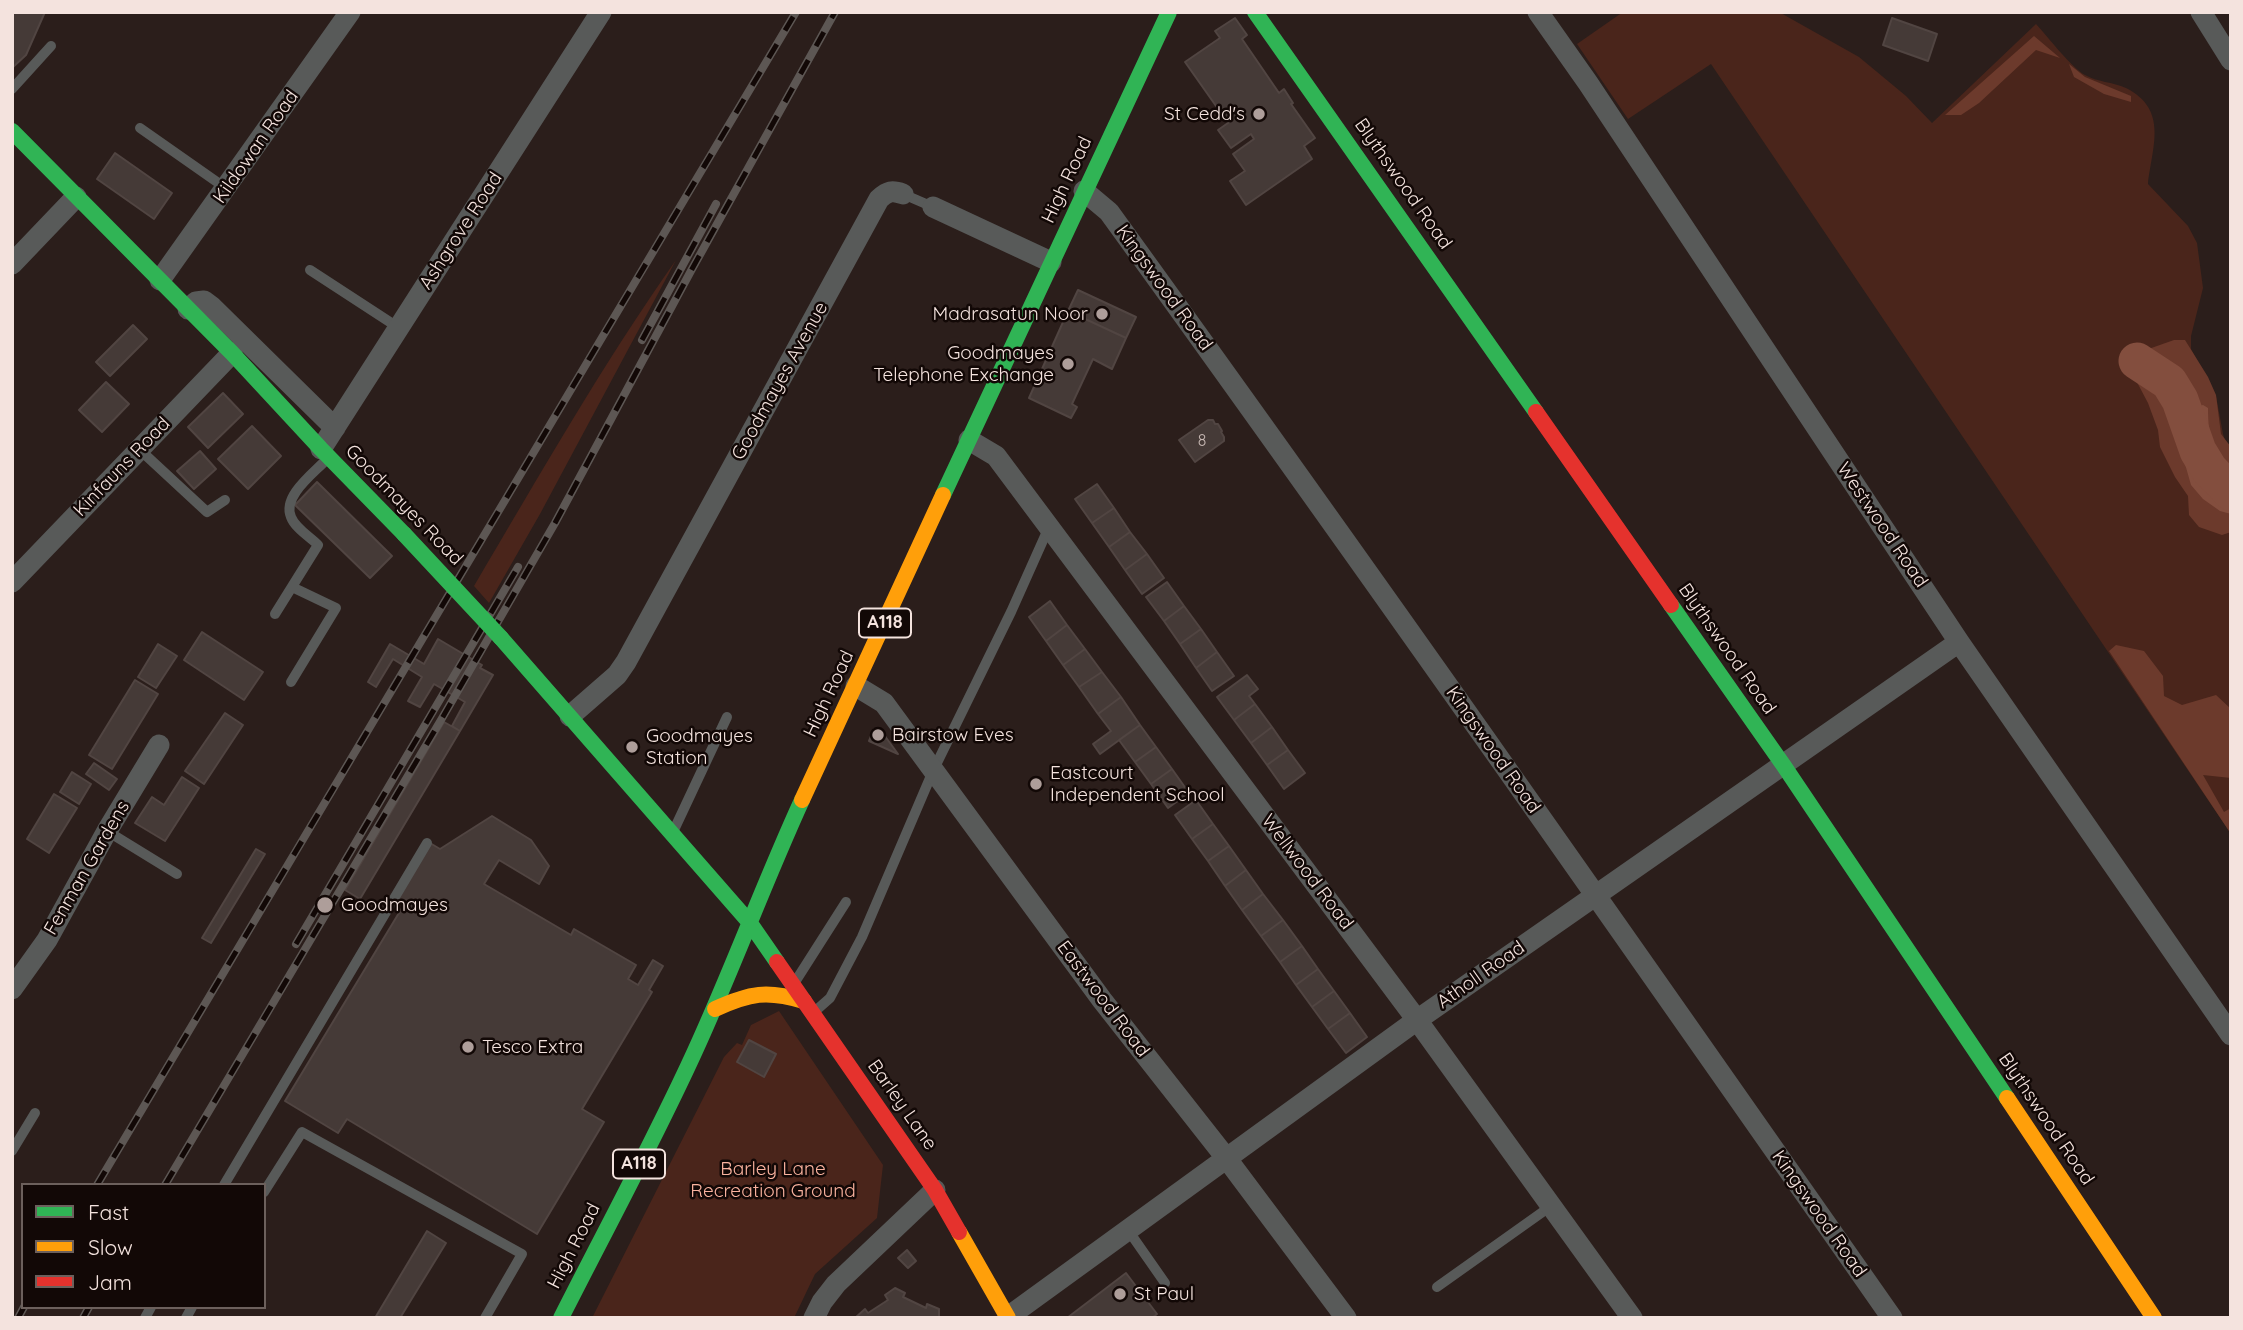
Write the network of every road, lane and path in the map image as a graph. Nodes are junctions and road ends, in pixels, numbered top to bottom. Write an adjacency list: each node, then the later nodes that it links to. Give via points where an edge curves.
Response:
1 (350, 12): 12 (street, Kildowan Road)
2 (601, 12): 22 (street, Ashgrove Road)
3 (1169, 12): 13 (main road, High Road / A118)
4 (1255, 12): 39 (main road, Blythswood Road)
5 (1538, 12): 33 (street, Westwood Road)
6 (2201, 12): 8 (street)
7 (51, 46): 9 (lane)
8 (2231, 60)
9 (12, 89)
10 (140, 128): 12 (lane)
11 (12, 131): 15 (main road, Goodmayes Road)
12 (227, 189): 20 (street, Kildowan Road)
13 (1084, 191): 17 (main road, High Road / A118); 45 (street, Kingswood Road, via 1117,223)
14 (903, 194): 16 (lane, Goodmayes Avenue); 36 (street, Goodmayes Avenue, via 887,192 879,199 626,662)
15 (76, 197): 18 (street); 20 (main road, Goodmayes Road)
16 (933, 207): 17 (street, Goodmayes Avenue)
17 (1051, 262): 25 (main road, High Road / A118)
18 (12, 264)
19 (310, 270): 22 (lane)
20 (160, 280): 21 (main road, Goodmayes Road)
21 (188, 309): 23 (main road, Goodmayes Road); 24 (street, via 196,302 212,307)
22 (399, 328): 24 (street, Ashgrove Road)
23 (232, 352): 26 (street, Kinfauns Road); 27 (main road, Goodmayes Road)
24 (335, 428): 27 (street, Ashgrove Road)
25 (969, 440): 29 (street, Wellwood Road, via 996,456); 35 (main road, High Road / A118)
26 (139, 449): 28 (lane, via 206,512); 30 (street, Kinfauns Road)
27 (325, 453): 31 (lane, via 292,497 289,508 291,519 318,545); 36 (main road, Goodmayes Road, bridge)
28 (225, 500)
29 (1049, 527): 40 (lane); 52 (street, Wellwood Road)
30 (12, 582)
31 (292, 587): 32 (lane); 34 (lane, via 336,608)
32 (275, 614)
33 (1959, 642): 39 (street, Atholl Road); 53 (street, Westwood Road)
34 (291, 682)
35 (856, 686): 40 (street, Eastwood Road, via 884,704); 47 (main road, High Road / A118)
36 (570, 716): 42 (main road, Goodmayes Road)
37 (727, 717): 42 (lane)
38 (159, 745): 41 (street, Fenman Gardens)
39 (1784, 766): 45 (street, Atholl Road); 71 (main road, Blythswood Road)
40 (933, 772): 50 (lane, via 838,986 830,998); 56 (street, Eastwood Road)
41 (107, 831): 44 (lane); 49 (street, Fenman Gardens, via 47,940)
42 (673, 833): 47 (main road, Goodmayes Road)
43 (427, 843): 57 (lane)
44 (177, 874)
45 (1596, 894): 52 (street, Atholl Road); 70 (street, Kingswood Road)
46 (846, 902): 48 (lane)
47 (750, 923): 48 (main road, Barley Lane); 51 (main road, High Road / A118)
48 (794, 985): 50 (main road, Barley Lane)
49 (12, 989)
50 (809, 1007): 51 (main road, via 778,992 761,992); 59 (main road, Barley Lane)
51 (715, 1009): 66 (main road, High Road / A118)
52 (1417, 1020): 56 (street, Atholl Road); 60 (street, Wellwood Road)
53 (2231, 1035)
54 (35, 1113): 55 (lane)
55 (12, 1151)
56 (1227, 1159): 61 (street, Atholl Road); 68 (street, Eastwood Road)
57 (225, 1183)
58 (266, 1189): 65 (lane, via 302,1132 522,1254)
59 (935, 1190): 64 (main road, Barley Lane); 67 (street, via 836,1284)
60 (1551, 1206): 63 (lane); 69 (street, Wellwood Road)
61 (1128, 1230): 62 (lane); 64 (street, Atholl Road)
62 (1165, 1283)
63 (1437, 1287)
64 (1008, 1317)
65 (485, 1318)
66 (561, 1318)
67 (814, 1318)
68 (1346, 1318)
69 (1632, 1318)
70 (1892, 1318)
71 (2154, 1318)

